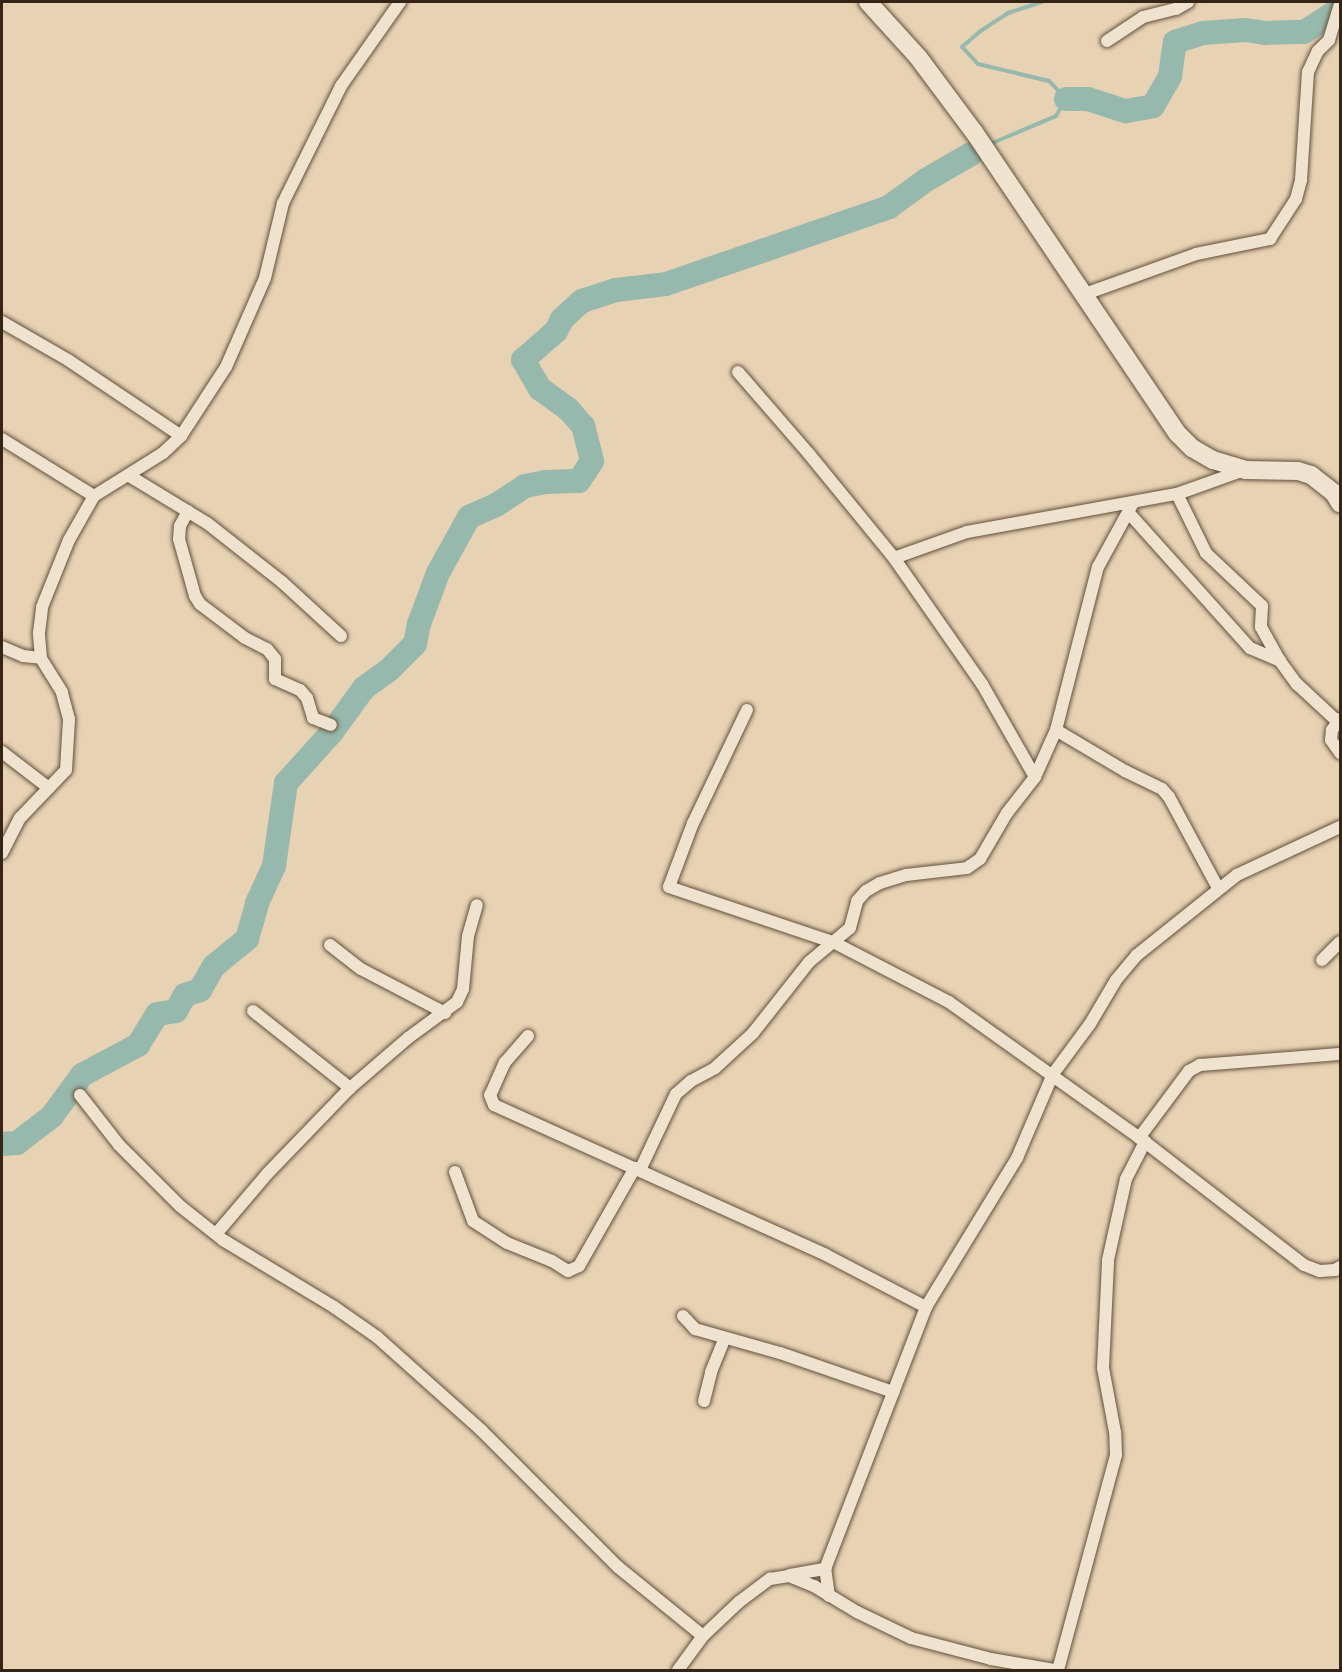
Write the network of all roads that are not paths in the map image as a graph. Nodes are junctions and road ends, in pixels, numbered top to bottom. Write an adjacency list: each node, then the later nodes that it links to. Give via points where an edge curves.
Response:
1 (399, 2): 9 (street, via 341,86 283,203 265,278 226,368)
2 (868, 2): 6 (street, via 918,57 974,132)
3 (1188, 2): 5 (street, via 1143,17)
4 (1341, 5): 6 (street, via 1329,40 1318,51 1308,72 1301,180 1296,199 1278,231 1261,243 1196,254)
5 (1107, 41)
6 (1085, 294): 11 (street, via 1178,434 1213,460)
7 (2, 322): 9 (street, via 68,360)
8 (738, 372): 18 (street)
9 (181, 436): 12 (street, via 163,453)
10 (2, 439): 14 (street)
11 (1245, 470): 13 (street); 15 (street, via 1298,471 1311,475)
12 (128, 475): 14 (street); 17 (street)
13 (1177, 494): 16 (street); 22 (street, via 1206,553 1262,606 1261,627)
14 (94, 496): 21 (street, via 69,540 42,607)
15 (1341, 503)
16 (1131, 507): 18 (street, via 967,532); 22 (street, via 1242,640 1250,648); 26 (street, via 1098,567)
17 (188, 512): 19 (street, via 282,582); 25 (street, via 180,526 179,539 200,604 244,638 267,649 275,659 275,679 300,690 313,718)
18 (894, 558): 29 (street, via 982,684)
19 (341, 636)
20 (2, 647): 21 (street)
21 (40, 658): 30 (street, via 62,692 69,719 66,770)
22 (1280, 661): 24 (street, via 1297,684)
23 (747, 710): 36 (street, via 693,823 669,887)
24 (1339, 721): 28 (street, via 1331,740)
25 (331, 725)
26 (1056, 729): 29 (street); 33 (street, via 1162,789)
27 (2, 752): 30 (street)
28 (1341, 753)
29 (1035, 777): 36 (street, via 975,864 880,883 857,901 850,928)
30 (49, 788): 32 (street, via 20,818)
31 (1341, 827): 33 (street, via 1237,874)
32 (2, 853)
33 (1218, 888): 43 (street, via 1137,955)
34 (477, 905): 40 (street, via 468,936 463,989)
35 (1341, 942): 38 (street)
36 (835, 943): 43 (street, via 949,1002); 47 (street, via 809,962 753,1033 715,1068 676,1094)
37 (330, 945): 40 (street, via 361,969)
38 (1322, 960)
39 (253, 1011): 44 (street)
40 (445, 1013): 44 (street, via 408,1038)
41 (528, 1036): 47 (street, via 505,1062 490,1101)
42 (1341, 1054): 46 (street, via 1200,1065 1189,1071)
43 (1053, 1074): 46 (street); 51 (street, via 1017,1158)
44 (350, 1088): 49 (street)
45 (80, 1095): 49 (street, via 119,1145 180,1206)
46 (1142, 1140): 50 (street, via 1304,1265 1320,1270); 61 (street, via 1126,1179 1108,1260 1102,1368 1116,1455)
47 (637, 1169): 48 (street, via 579,1266 568,1271 473,1221); 51 (street, via 826,1255)
48 (455, 1172)
49 (216, 1234): 59 (street, via 377,1337 481,1430 618,1567)
50 (1341, 1267)
51 (926, 1307): 54 (street)
52 (683, 1316): 53 (street, via 695,1329)
53 (725, 1338): 54 (street); 55 (street)
54 (892, 1392): 56 (street)
55 (704, 1401)
56 (825, 1569): 57 (street); 58 (street)
57 (789, 1576): 58 (street); 59 (street, via 770,1579)
58 (829, 1596): 61 (street, via 911,1638)
59 (703, 1636): 60 (street)
60 (678, 1671)
61 (1056, 1671)

